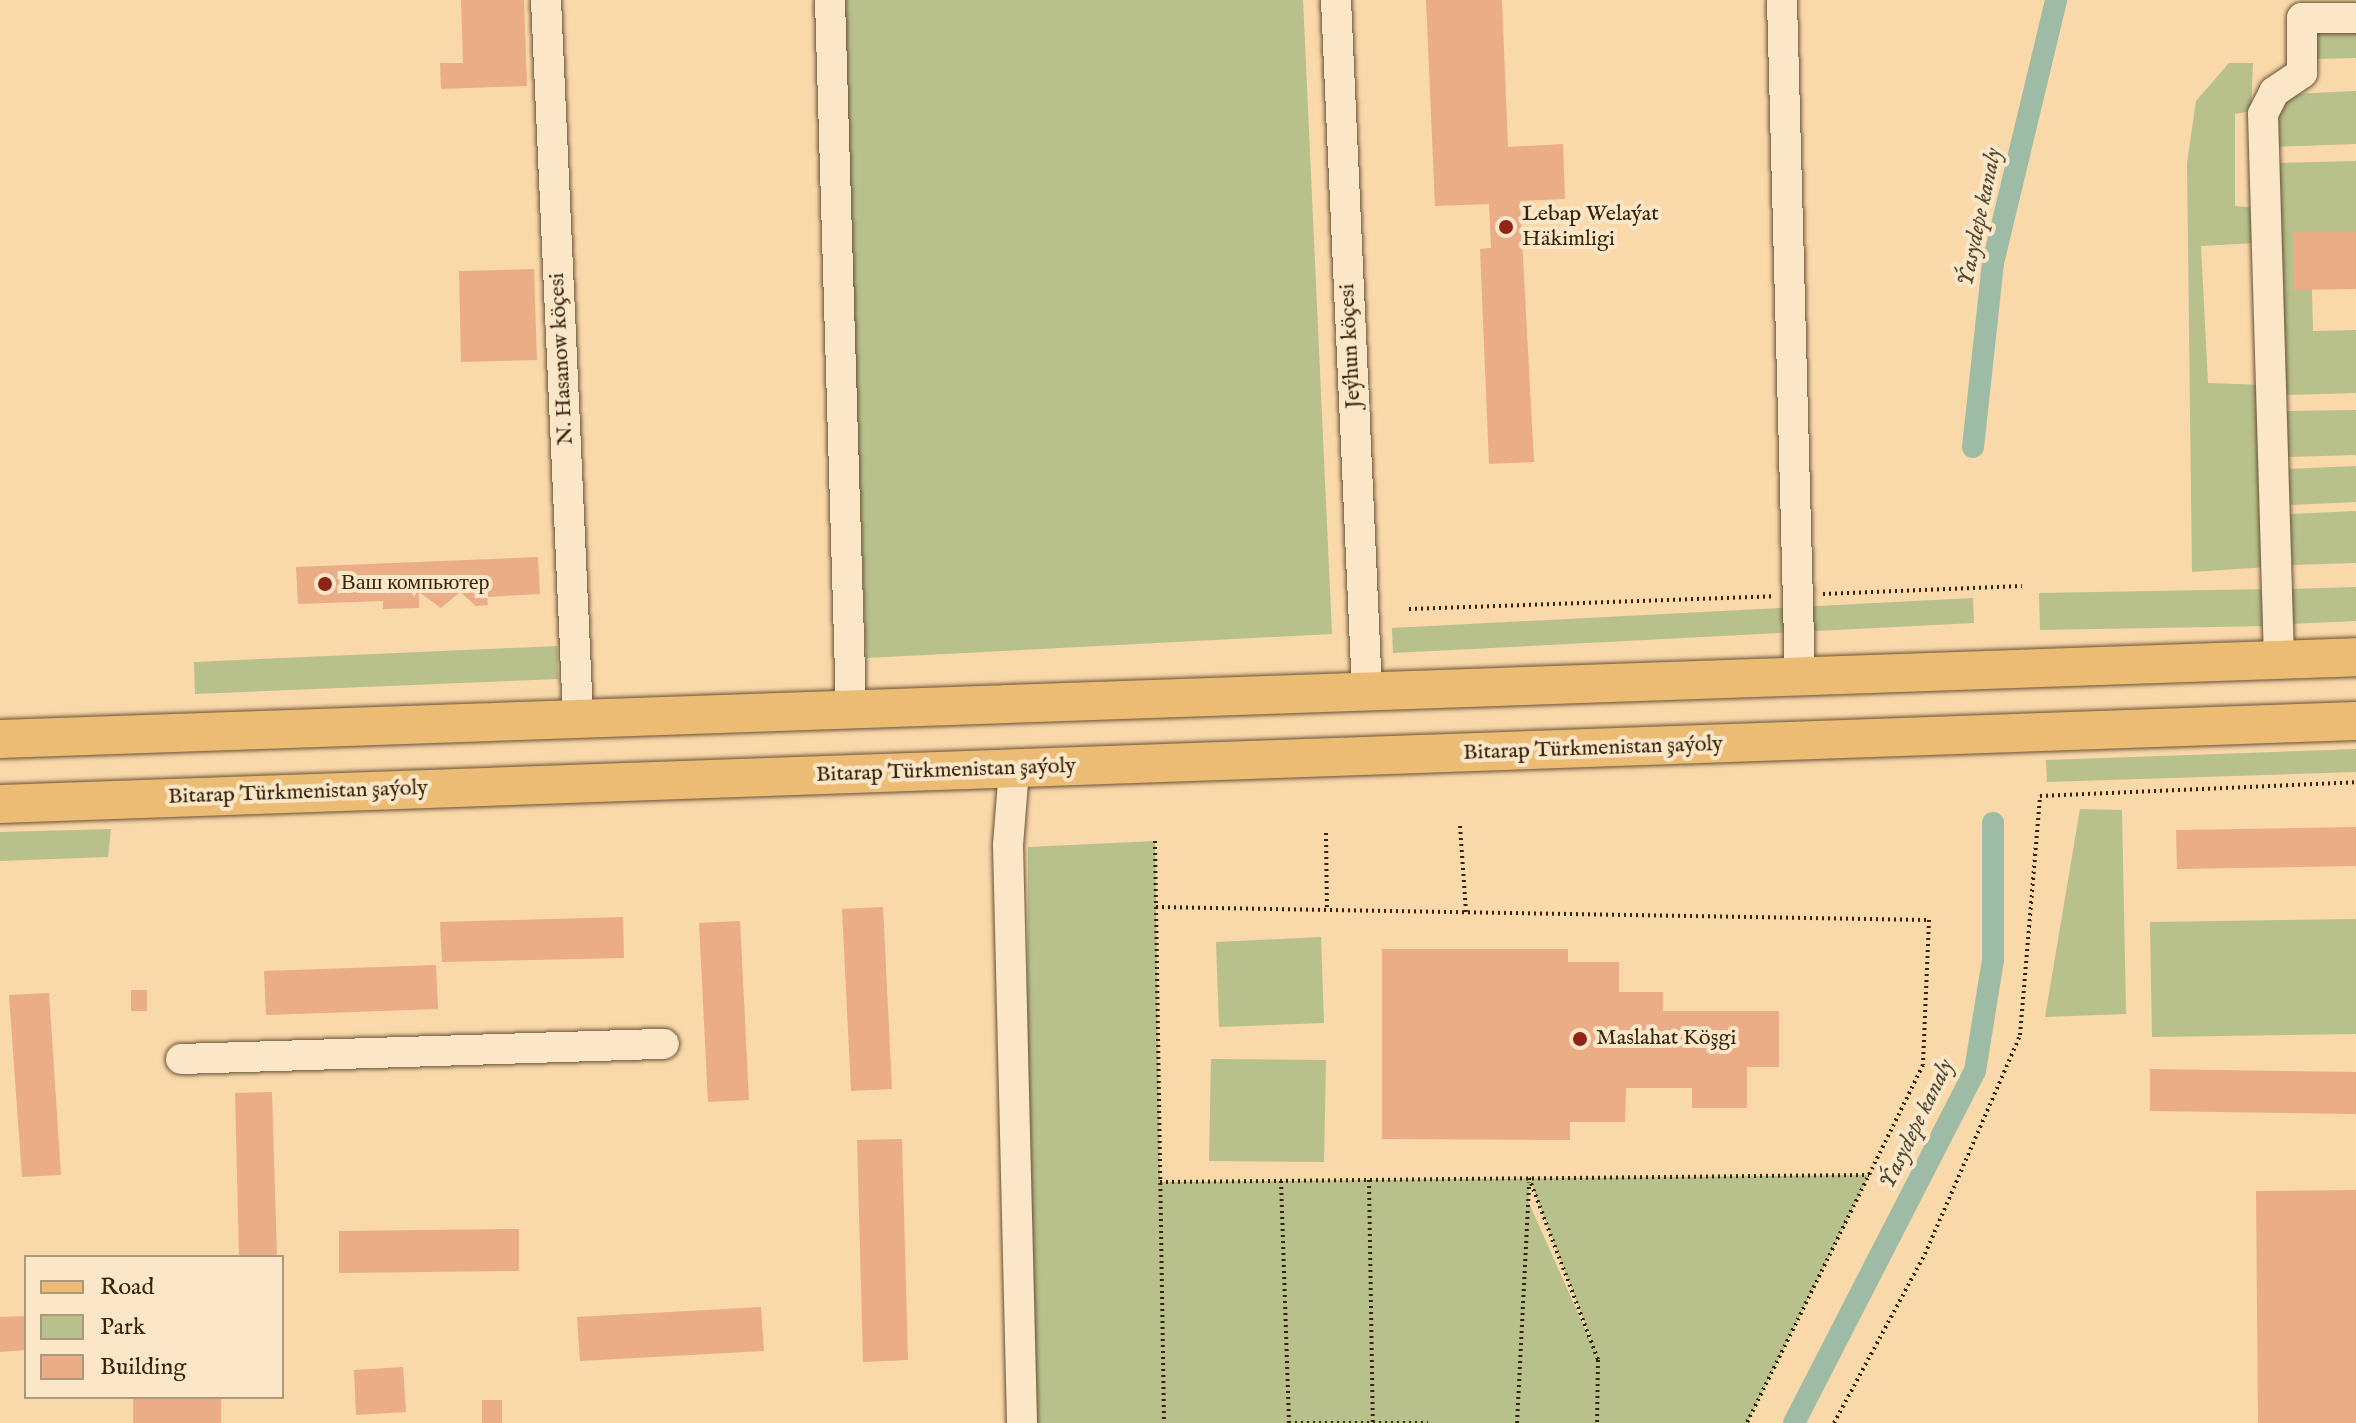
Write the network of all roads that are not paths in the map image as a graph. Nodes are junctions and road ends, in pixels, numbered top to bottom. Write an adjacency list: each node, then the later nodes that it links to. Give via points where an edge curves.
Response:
1 (546, 0): 11 (street, N. Hasanow köçesi)
2 (830, 0): 10 (street)
3 (1336, 0): 9 (street, Jeýhun köçesi)
4 (1782, 0): 8 (street)
5 (2356, 18): 7 (street, via 2302,18 2302,73 2274,92 2263,114)
6 (2356, 657): 7 (main road)
7 (2279, 660): 8 (main road)
8 (1800, 678): 9 (main road)
9 (1367, 692): 10 (main road)
10 (851, 709): 11 (main road)
11 (578, 717): 13 (main road)
12 (2356, 721): 14 (main road, Bitarap Türkmenistan şaýoly)
13 (0, 739)
14 (1014, 769): 15 (main road, Bitarap Türkmenistan şaýoly); 18 (street, via 1008,845)
15 (0, 804)
16 (664, 1044): 17 (street)
17 (181, 1059)
18 (1022, 1423)

